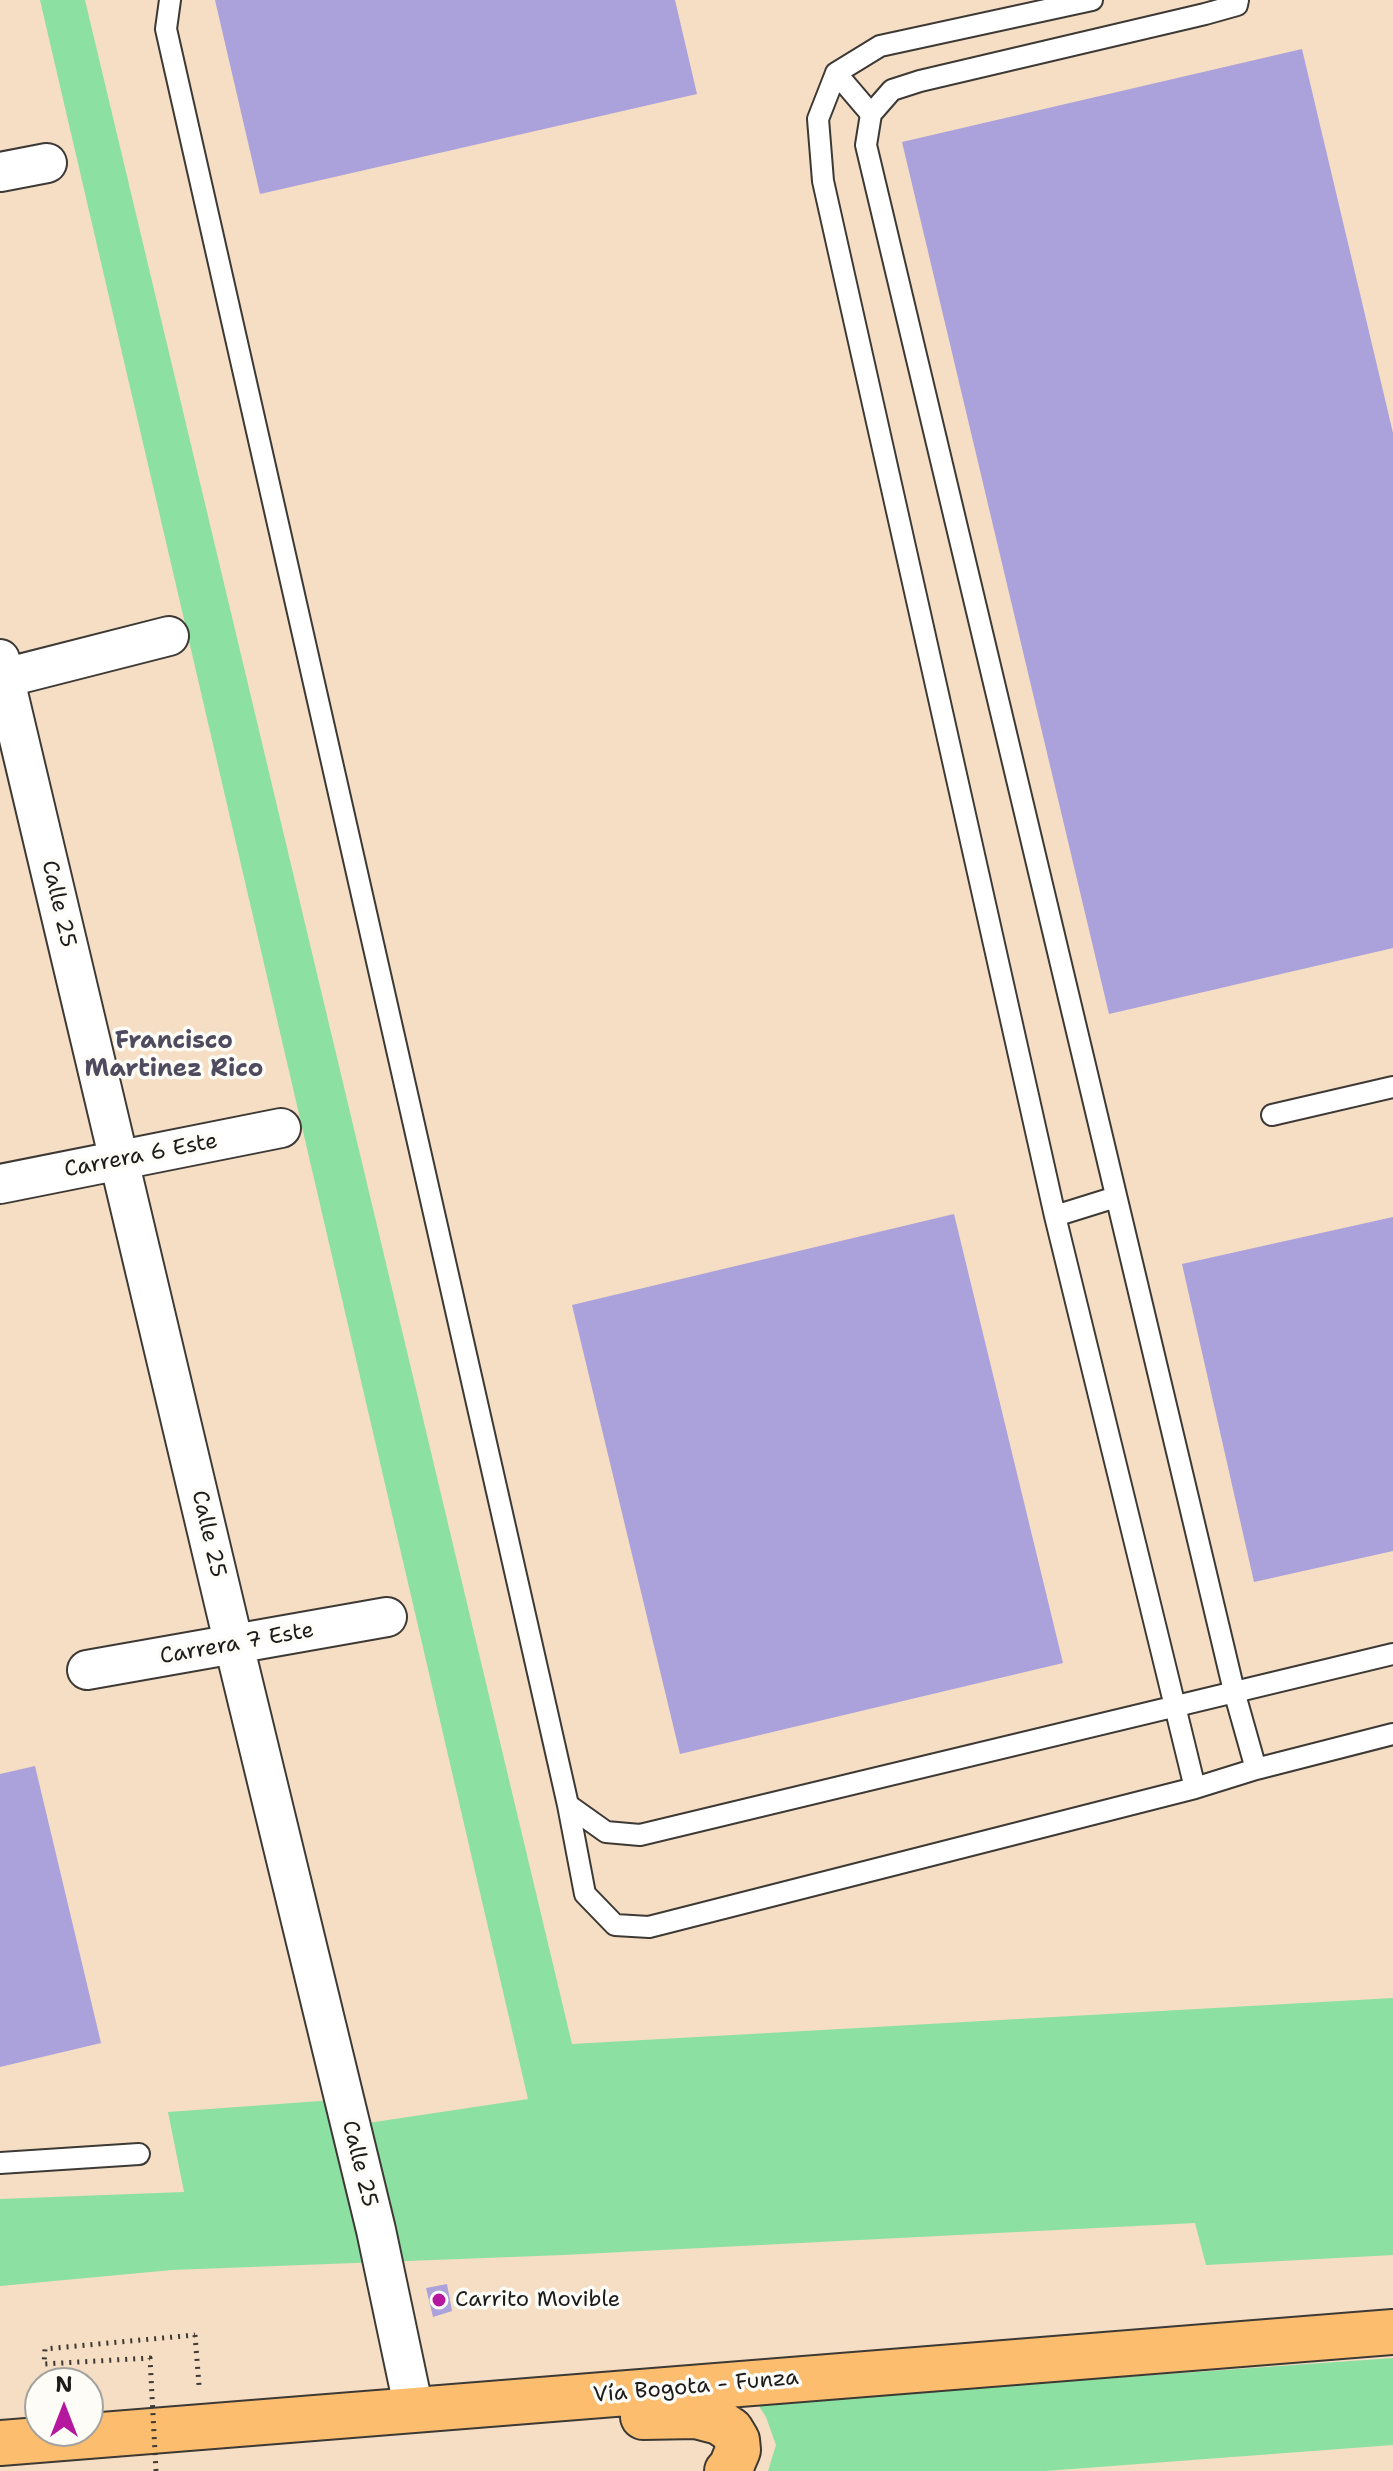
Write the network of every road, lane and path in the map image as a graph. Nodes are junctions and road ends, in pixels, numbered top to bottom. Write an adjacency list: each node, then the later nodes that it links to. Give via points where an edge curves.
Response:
1 (170, 0): 26 (lane, via 166,29)
2 (1092, 0): 4 (lane, via 880,46)
3 (1238, 0): 5 (lane, via 1237,5 1205,14 920,81 892,90)
4 (836, 73): 5 (lane); 16 (lane, via 818,119 823,181)
5 (871, 114): 15 (lane, via 866,145)
6 (47, 163): 7 (street)
7 (0, 172)
8 (169, 636): 9 (street)
9 (1, 672): 13 (street, Calle 25)
10 (1393, 1087): 11 (lane)
11 (1272, 1115)
12 (281, 1128): 13 (street, Carrera 6 Este)
13 (120, 1161): 14 (street, Carrera 6 Este); 18 (street, Calle 25)
14 (0, 1184)
15 (1116, 1197): 16 (lane); 21 (lane)
16 (1055, 1216): 22 (lane)
17 (387, 1617): 18 (street, Carrera 7 Este)
18 (234, 1645): 20 (street, Carrera 7 Este); 30 (street, Calle 25, via 376,2230)
19 (1393, 1654): 21 (lane)
20 (87, 1670)
21 (1234, 1691): 22 (lane); 24 (lane)
22 (1177, 1706): 25 (lane); 26 (lane, via 640,1835 606,1832)
23 (1393, 1734): 24 (lane)
24 (1256, 1769): 25 (lane)
25 (1195, 1788): 26 (lane, via 649,1927 615,1925 585,1894)
26 (568, 1805)
27 (139, 2154): 28 (lane)
28 (0, 2163)
29 (1393, 2332): 30 (main road, Vía Bogota - Funza)
30 (414, 2410): 31 (main road, Vía Bogota - Funza)
31 (202, 2426): 32 (main road, Vía Bogota - Funza); 36 (path, bridge, via 195,2335 45,2349 44,2364 150,2358)
32 (104, 2434)
33 (24, 2441): 34 (main road, Vía Bogota - Funza)
34 (0, 2443)
35 (93, 2447): 37 (main road, via 166,2453 696,2416 719,2422 737,2440 738,2450)
36 (156, 2471)
37 (727, 2471)

